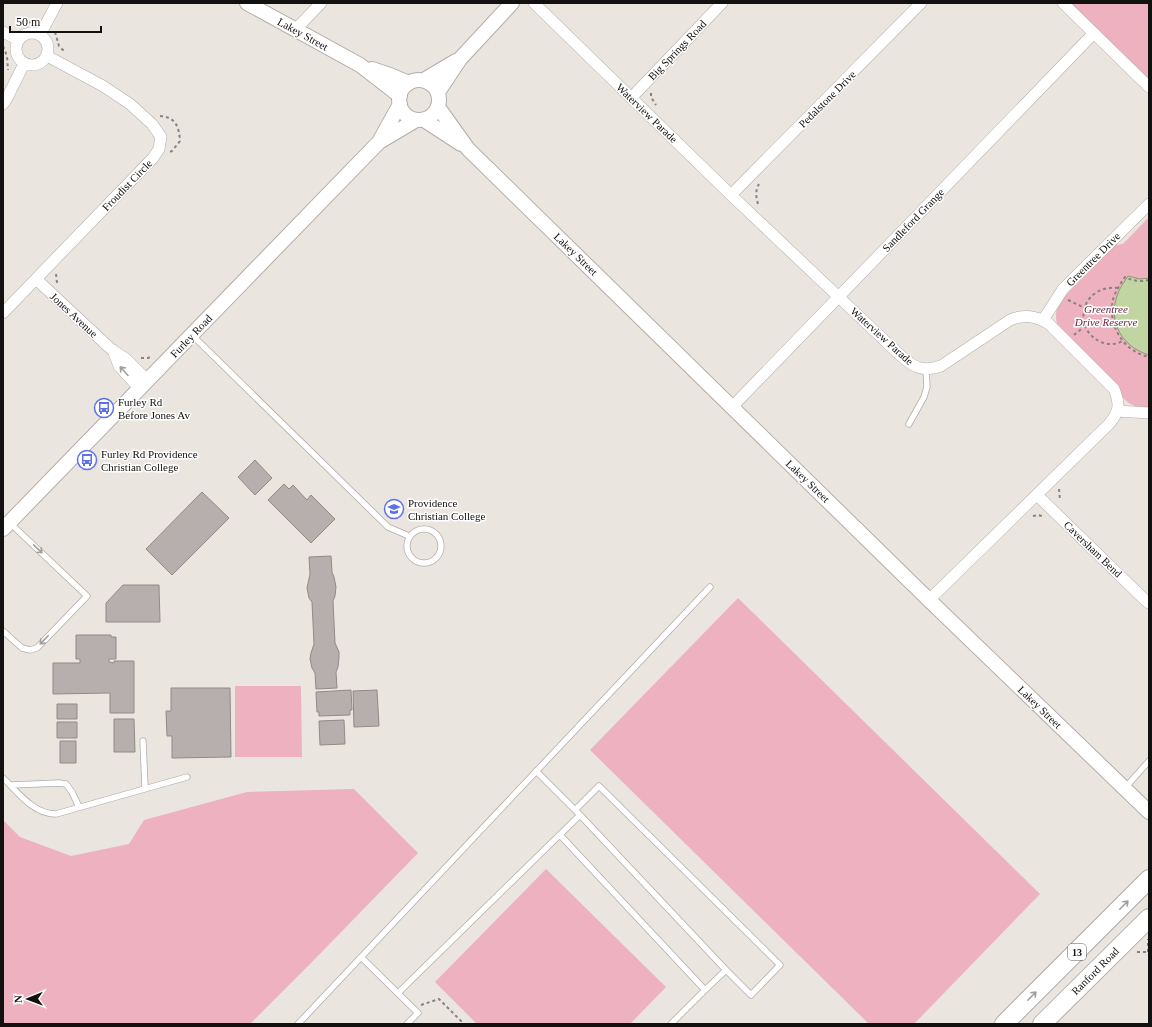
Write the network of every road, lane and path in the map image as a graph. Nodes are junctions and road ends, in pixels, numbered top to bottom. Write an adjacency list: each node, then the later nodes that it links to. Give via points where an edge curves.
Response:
1 (56, 3): 14 (street)
2 (247, 3): 11 (street, Lakey Street)
3 (321, 3): 11 (street)
4 (512, 3): 18 (street)
5 (534, 3): 26 (street, Waterview Parade)
6 (722, 3): 26 (street, Big Springs Road)
7 (922, 3): 34 (street, Pedalstone Drive)
8 (1063, 3): 13 (street)
9 (38, 16): 10 (path, via 34,22)
10 (14, 26)
11 (295, 30): 20 (street, Lakey Street)
12 (3, 32): 15 (street)
13 (1094, 33): 24 (street); 40 (street, Sandleford Grange)
14 (40, 35): 15 (street, via 31,33); 17 (street, via 48,47)
15 (19, 40): 19 (street, via 16,44 17,55)
16 (3, 46): 21 (path, via 7,56)
17 (47, 56): 19 (street, via 44,61 34,66); 37 (street, Froudist Circle, via 103,86 130,104 152,124 161,138 159,150 153,158)
18 (460, 59): 22 (street); 25 (street)
19 (24, 64): 28 (street)
20 (360, 65): 23 (street, Lakey Street); 27 (street, Lakey Street)
21 (6, 75)
22 (424, 80): 23 (street); 25 (street)
23 (409, 83): 27 (street, via 401,91)
24 (1149, 87)
25 (438, 92): 29 (street)
26 (631, 98): 34 (street, Waterview Parade)
27 (400, 100): 30 (street, Lakey Street, via 402,110 406,114); 31 (street, Furley Road)
28 (3, 104)
29 (438, 107): 30 (street, via 430,117); 32 (street, Lakey Street)
30 (420, 120): 31 (street, Furley Road); 32 (street, Lakey Street)
31 (379, 142): 45 (street, Furley Road)
32 (468, 149): 50 (street, Lakey Street)
33 (762, 181): 36 (path, via 756,189)
34 (732, 195): 40 (street, Waterview Parade)
35 (1149, 204): 44 (street, Greentree Drive, via 1063,289)
36 (758, 206)
37 (36, 279): 43 (street, Froudist Circle); 49 (street, Jones Avenue, via 112,350 119,366)
38 (1149, 280): 39 (path, via 1134,281 1125,277)
39 (1118, 288): 42 (path, via 1106,288 1093,294); 46 (path, via 1113,301 1112,315)
40 (838, 296): 48 (street, Waterview Parade, via 913,366); 50 (street, Sandleford Grange)
41 (1064, 299): 42 (path)
42 (1085, 308): 46 (path, via 1084,321 1088,332 1096,340 1106,344)
43 (3, 313)
44 (1043, 320): 48 (street, Waterview Parade, via 1026,316 1010,320 941,366); 51 (street, via 1114,389 1119,402)
45 (192, 335): 49 (street, Furley Road); 58 (lane, via 388,527)
46 (1122, 341): 47 (path, via 1134,351)
47 (1149, 357)
48 (926, 368): 53 (lane, via 927,387 924,397)
49 (144, 385): 57 (street, Furley Road)
50 (732, 407): 60 (street, Lakey Street)
51 (1117, 411): 52 (street); 55 (street, via 1110,424)
52 (1149, 413)
53 (909, 424)
54 (1061, 484): 56 (path)
55 (1037, 495): 60 (street); 61 (street, Caversham Bend)
56 (1060, 503)
57 (6, 526): 62 (lane, one-way to 62, via 87,596 37,648 22,648)
58 (410, 536): 58 (lane, via 418,529 424,528 434,532 441,547 436,558 420,563 410,557 407,552 407,541)
59 (710, 587): 65 (lane)
60 (929, 600): 70 (street, Lakey Street)
61 (1149, 603)
62 (3, 630)
63 (143, 742): 69 (lane)
64 (1149, 761): 70 (lane)
65 (536, 771): 72 (lane); 81 (lane)
66 (187, 776): 69 (lane)
67 (3, 778): 68 (lane)
68 (11, 785): 71 (lane, via 32,806 49,814); 71 (lane, via 66,784)
69 (145, 788): 71 (lane)
70 (1124, 788): 73 (street, Lakey Street)
71 (79, 807)
72 (575, 810): 74 (lane); 82 (lane, via 598,786 780,965 751,995)
73 (1149, 812)
74 (580, 815): 75 (lane); 82 (lane)
75 (560, 835): 83 (lane); 84 (lane)
76 (1149, 879): 91 (main road, 13, one-way to 76)
77 (1149, 918): 86 (main road, Ranford Road / 13)
78 (1146, 937): 80 (path, via 1149,940)
79 (1133, 949): 80 (path, via 1136,952)
80 (1149, 952)
81 (362, 956): 84 (lane); 87 (lane)
82 (726, 970): 83 (lane)
83 (705, 990): 90 (lane)
84 (398, 993): 85 (lane)
85 (412, 1008): 88 (lane, via 418,1013); 89 (path, via 439,999)
86 (1047, 1020)
87 (298, 1024)
88 (407, 1024)
89 (464, 1024)
90 (671, 1024)
91 (1004, 1024)

